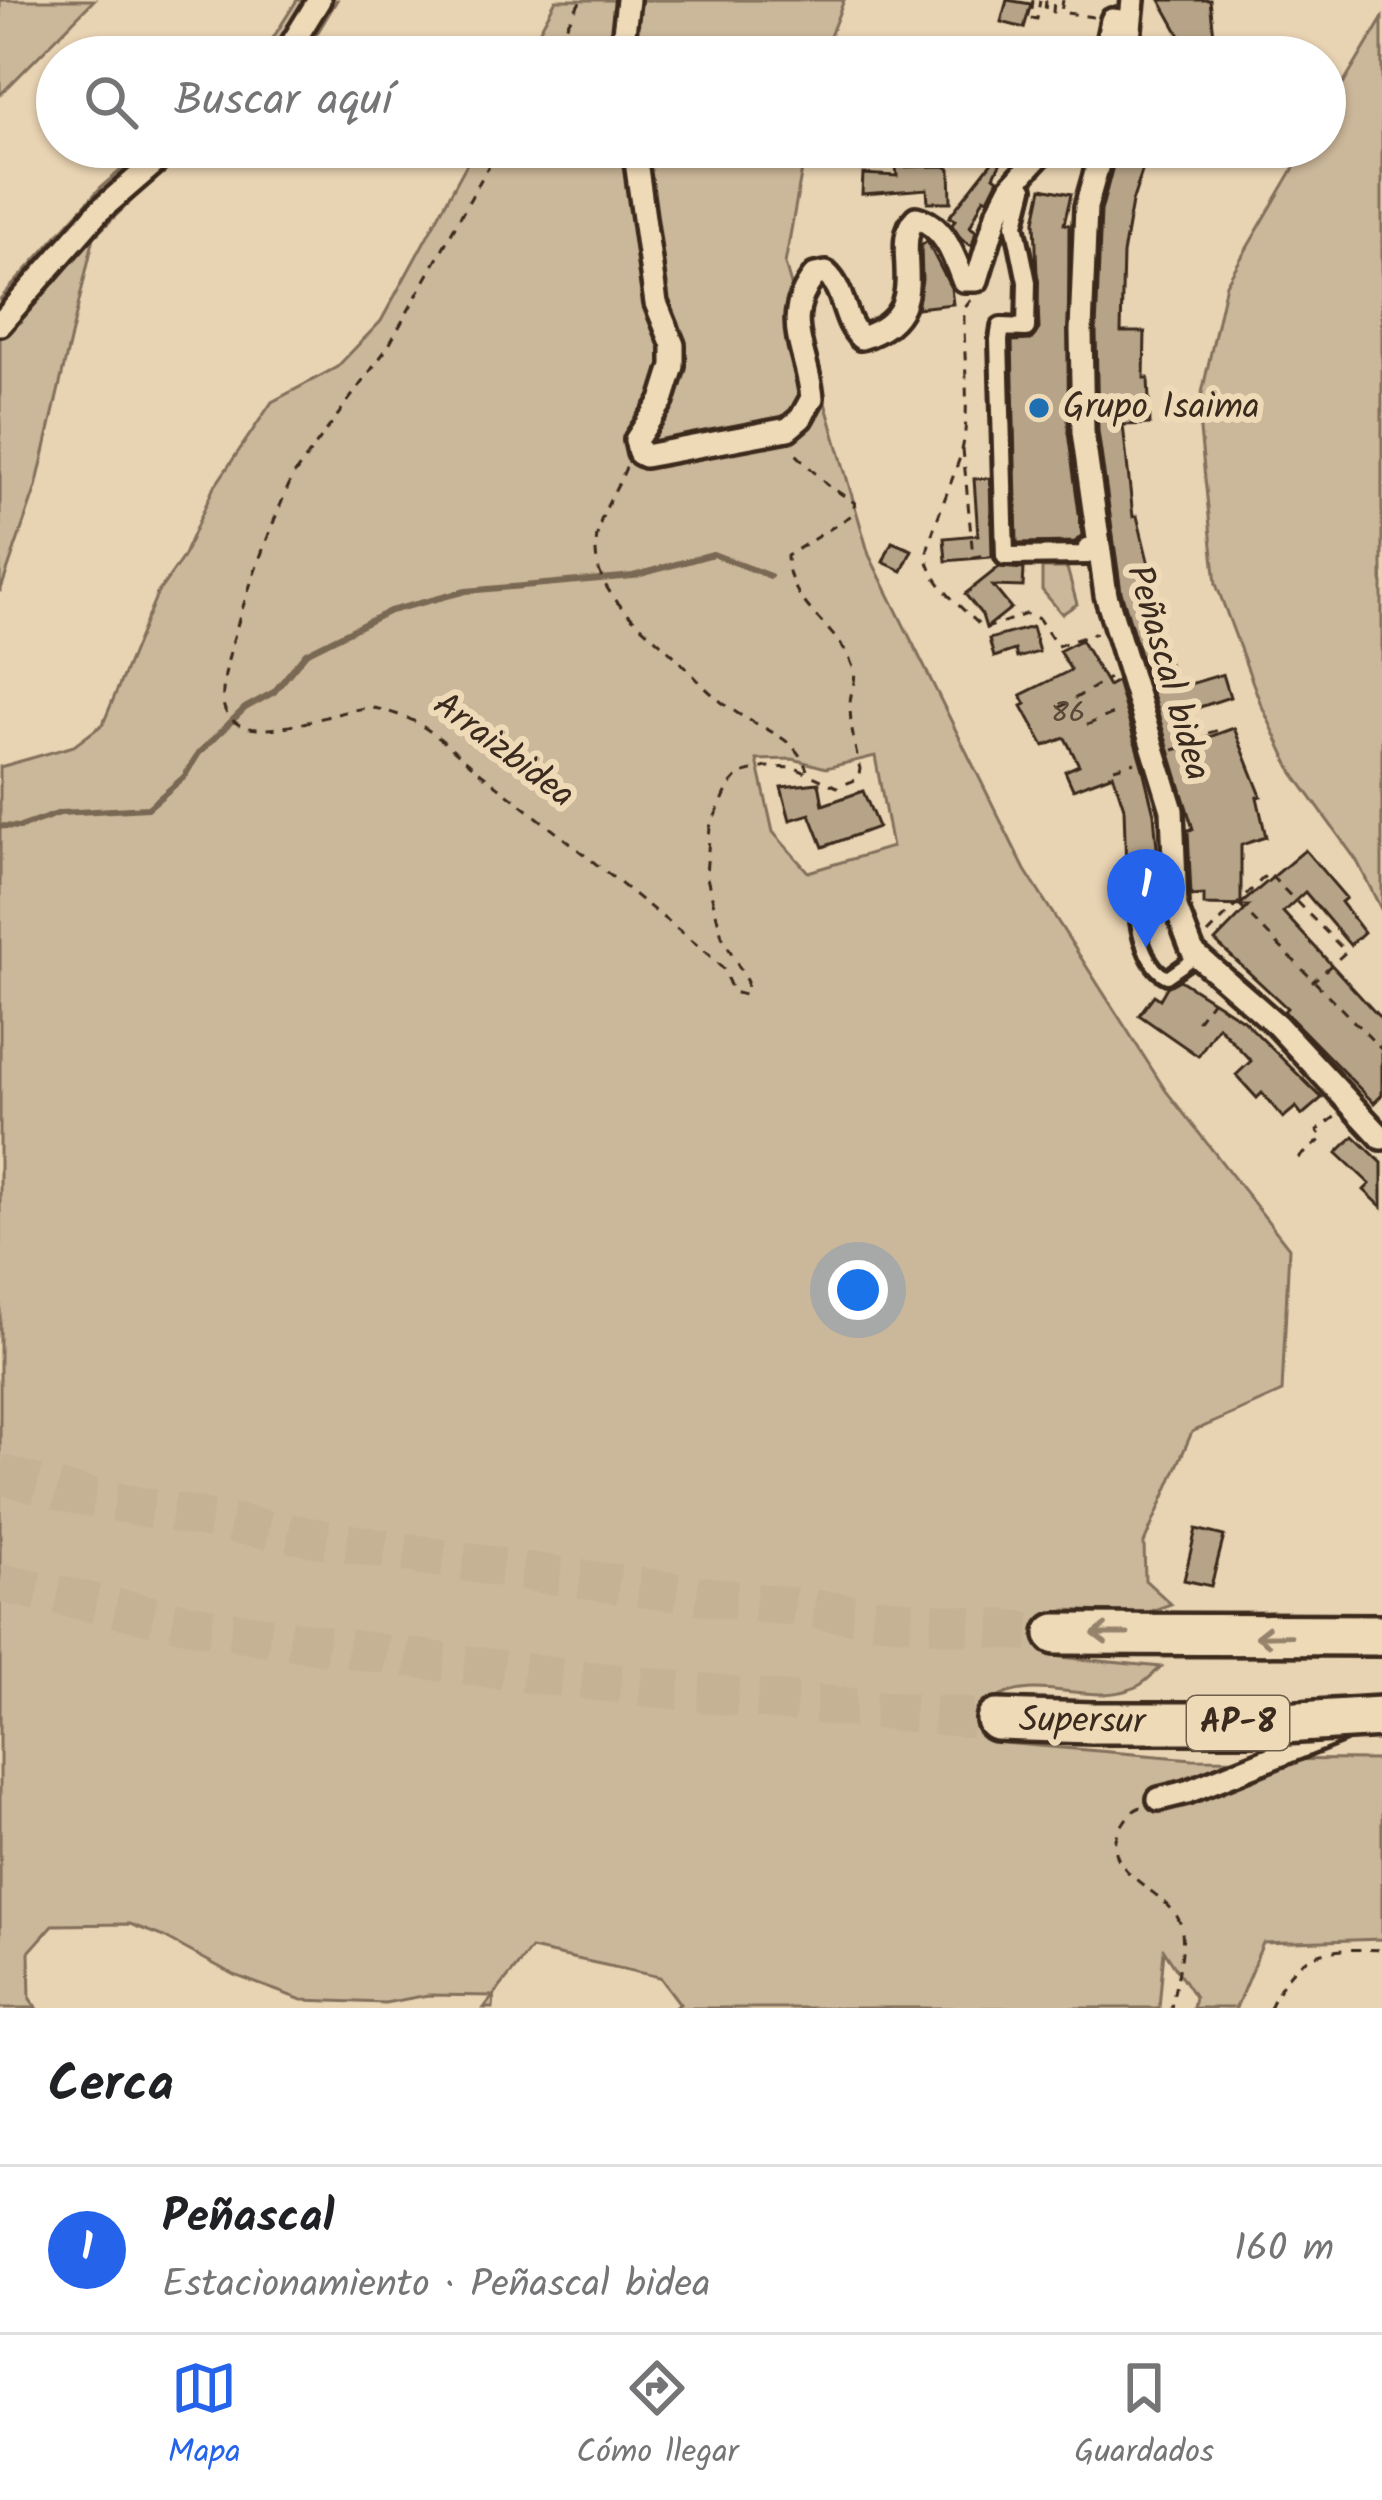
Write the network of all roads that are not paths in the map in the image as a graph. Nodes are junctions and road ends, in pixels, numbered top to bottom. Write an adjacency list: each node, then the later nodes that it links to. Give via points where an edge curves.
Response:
1 (319, 0): 4 (street)
2 (628, 0): 5 (street)
3 (1131, 11): 6 (street, via 1112,20)
4 (297, 36)
5 (624, 36)
6 (1109, 36)
7 (149, 168): 12 (street, via 99,211)
8 (637, 168): 9 (street, via 656,303 674,366 636,440 639,452 660,455 788,429 812,398 796,336 815,275 836,282 861,338 880,332 908,293 908,226 926,220 951,247 963,280 977,280 997,214)
9 (1028, 168)
10 (1097, 168): 13 (street, Peñascal bidea, via 1086,207 1081,332)
11 (1024, 188): 13 (street, via 1016,224 1026,328 1001,328 999,340 1005,556 1088,555 1087,547)
12 (0, 324)
13 (1098, 546): 14 (street, Peñascal bidea, via 1148,758 1172,810)
14 (1175, 908): 15 (street, Peñascal bidea, via 1184,935); 15 (lane, via 1137,922 1158,973 1167,977)
15 (1202, 945): 16 (street, Peñascal bidea)
16 (1382, 1138)
17 (1056, 1634): 18 (highway, one-way to 17)
18 (1382, 1634)
19 (1382, 1713): 20 (highway, Supersur / AP-8, bridge, via 1283,1723); 21 (street)
20 (998, 1720)
21 (1159, 1799)

